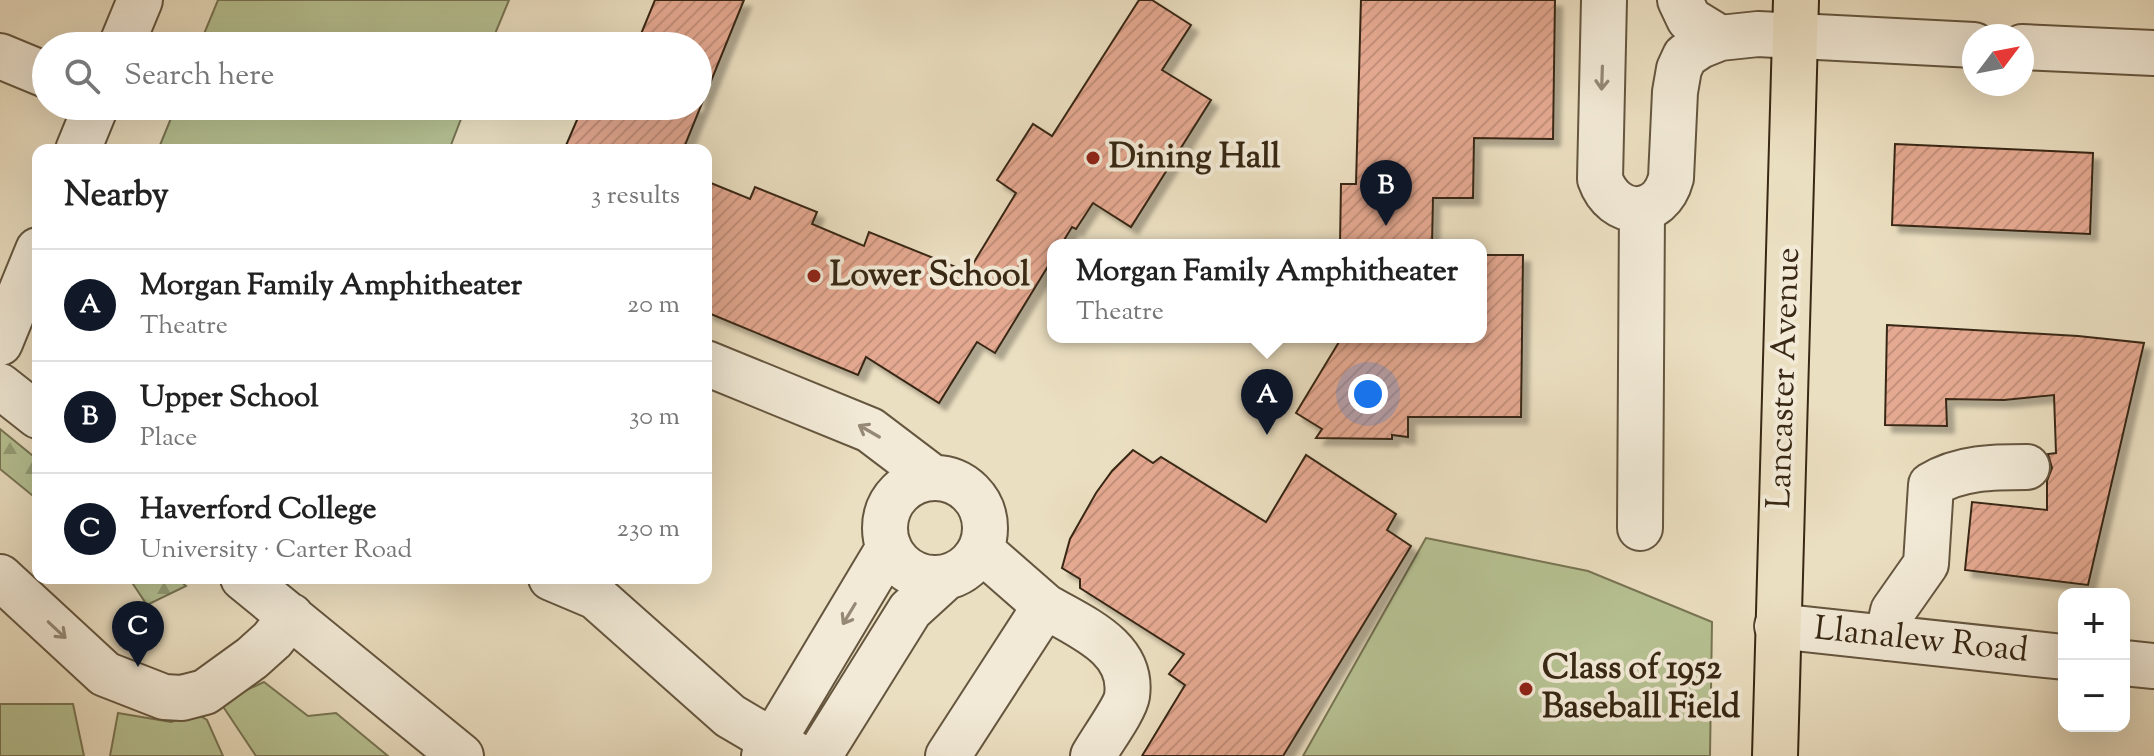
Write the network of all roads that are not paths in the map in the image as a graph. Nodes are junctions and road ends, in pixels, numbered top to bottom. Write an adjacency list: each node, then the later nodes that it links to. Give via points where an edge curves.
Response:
1 (140, 0): 5 (street)
2 (1604, 0): 14 (street, one-way to 14, via 1600,179 1619,206)
3 (1680, 0): 6 (street, via 1689,19)
4 (1795, 18): 6 (street, via 1758,34); 7 (street); 31 (highway, Lancaster Avenue)
5 (127, 32)
6 (1720, 38): 14 (street, via 1685,56 1679,69 1671,178 1661,199)
7 (1962, 43)
8 (2034, 48): 9 (street)
9 (2154, 53)
10 (0, 56): 11 (street)
11 (32, 69)
12 (90, 120): 13 (street)
13 (80, 144)
14 (1642, 209): 22 (street)
15 (32, 265): 16 (street)
16 (0, 343)
17 (712, 365): 21 (street, one-way to 17, via 870,430)
18 (0, 386): 19 (street)
19 (32, 411)
20 (2027, 467): 32 (street, via 1946,475 1931,485 1926,564 1893,611)
21 (932, 477): 23 (street, via 917,480 893,499 884,530); 24 (street, via 947,478 973,494 981,507)
22 (1640, 528)
23 (889, 547): 26 (street, via 911,572); 36 (street, one-way to 36)
24 (981, 550): 26 (street, via 960,572); 29 (street)
25 (0, 577): 30 (street, one-way to 30, via 105,674 164,697 205,692 252,658)
26 (945, 578): 38 (street, via 910,610)
27 (251, 584): 30 (street)
28 (565, 584): 36 (street, via 596,597 730,716)
29 (1045, 606): 39 (street); 40 (street, via 1106,642 1126,666 1127,698)
30 (291, 616): 37 (street)
31 (1777, 626): 32 (street, Llanalew Road); 41 (highway, Lancaster Avenue)
32 (1887, 638): 33 (street, Llanalew Road)
33 (2058, 656)
34 (2130, 664): 35 (street)
35 (2154, 666)
36 (778, 751)
37 (461, 756)
38 (819, 756)
39 (948, 756)
40 (1093, 756)
41 (1775, 756)

